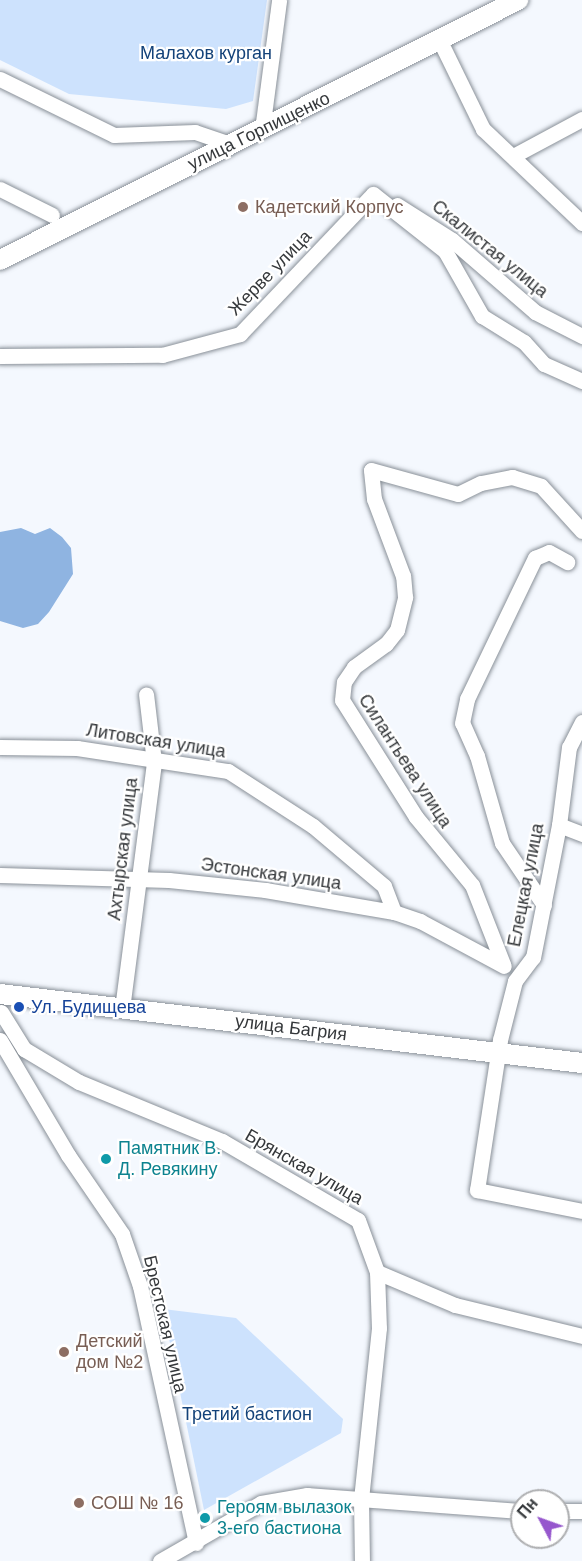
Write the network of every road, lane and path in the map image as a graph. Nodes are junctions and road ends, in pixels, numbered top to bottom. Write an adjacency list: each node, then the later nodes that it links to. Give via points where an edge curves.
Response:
1 (279, 0): 6 (street)
2 (518, 0): 3 (main road, улица Горпищенко)
3 (440, 41): 6 (main road, улица Горпищенко); 8 (street, via 483,129)
4 (0, 79): 7 (street, via 114,135 195,132)
5 (582, 119): 8 (street)
6 (262, 130): 7 (main road, улица Горпищенко)
7 (232, 145): 13 (main road, улица Горпищенко)
8 (513, 156): 12 (street)
9 (0, 189): 11 (street)
10 (373, 194): 14 (street, Скалистая улица, via 419,216 535,312); 15 (street, Жерве улица, via 240,334 162,355); 16 (street, via 444,251 482,316 524,342 544,364)
11 (52, 215)
12 (582, 223)
13 (0, 260)
14 (582, 336)
15 (0, 357)
16 (582, 381)
17 (582, 531): 29 (street, Силантьева улица, via 541,486 512,477 482,483 458,494 371,470 374,498 403,576 405,597 397,630 386,644 354,667 344,682 342,700 416,818 472,885)
18 (567, 561): 27 (street, via 549,552 535,558 467,699 462,723 477,756 502,843)
19 (146, 694): 22 (street, Ахтырская улица)
20 (582, 722): 23 (street, Елецкая улица, via 568,747)
21 (0, 747): 22 (street, Литовская улица, via 77,748)
22 (154, 762): 26 (street, Ахтырская улица); 28 (street, Литовская улица, via 228,771 313,826 384,886)
23 (559, 825): 24 (street); 27 (street, Елецкая улица)
24 (582, 834)
25 (0, 875): 26 (street, Эстонская улица)
26 (138, 880): 28 (street, Эстонская улица, via 265,890); 32 (street, Ахтырская улица)
27 (544, 905): 30 (street, Елецкая улица, via 532,957)
28 (394, 912): 29 (street, Эстонская улица, via 420,921)
29 (502, 964): 30 (street, Эстонская улица)
30 (514, 981): 34 (street, Елецкая улица)
31 (1, 1003): 32 (main road, улица Багрия); 37 (street, Брянская улица, via 24,1049 79,1082 222,1141 358,1220)
32 (122, 1009): 34 (main road, улица Багрия)
33 (0, 1040): 41 (street, Брестская улица, via 68,1155 122,1234 140,1286)
34 (500, 1053): 35 (main road, улица Багрия); 36 (street, Елецкая улица, via 477,1190)
35 (582, 1063)
36 (582, 1211)
37 (377, 1272): 38 (street, via 455,1305); 39 (street, Брянская улица, via 379,1328)
38 (582, 1336)
39 (361, 1499): 40 (street); 41 (street, via 307,1495 261,1503); 43 (street, Брянская улица)
40 (510, 1510)
41 (196, 1542): 42 (street)
42 (160, 1561)
43 (362, 1561)

